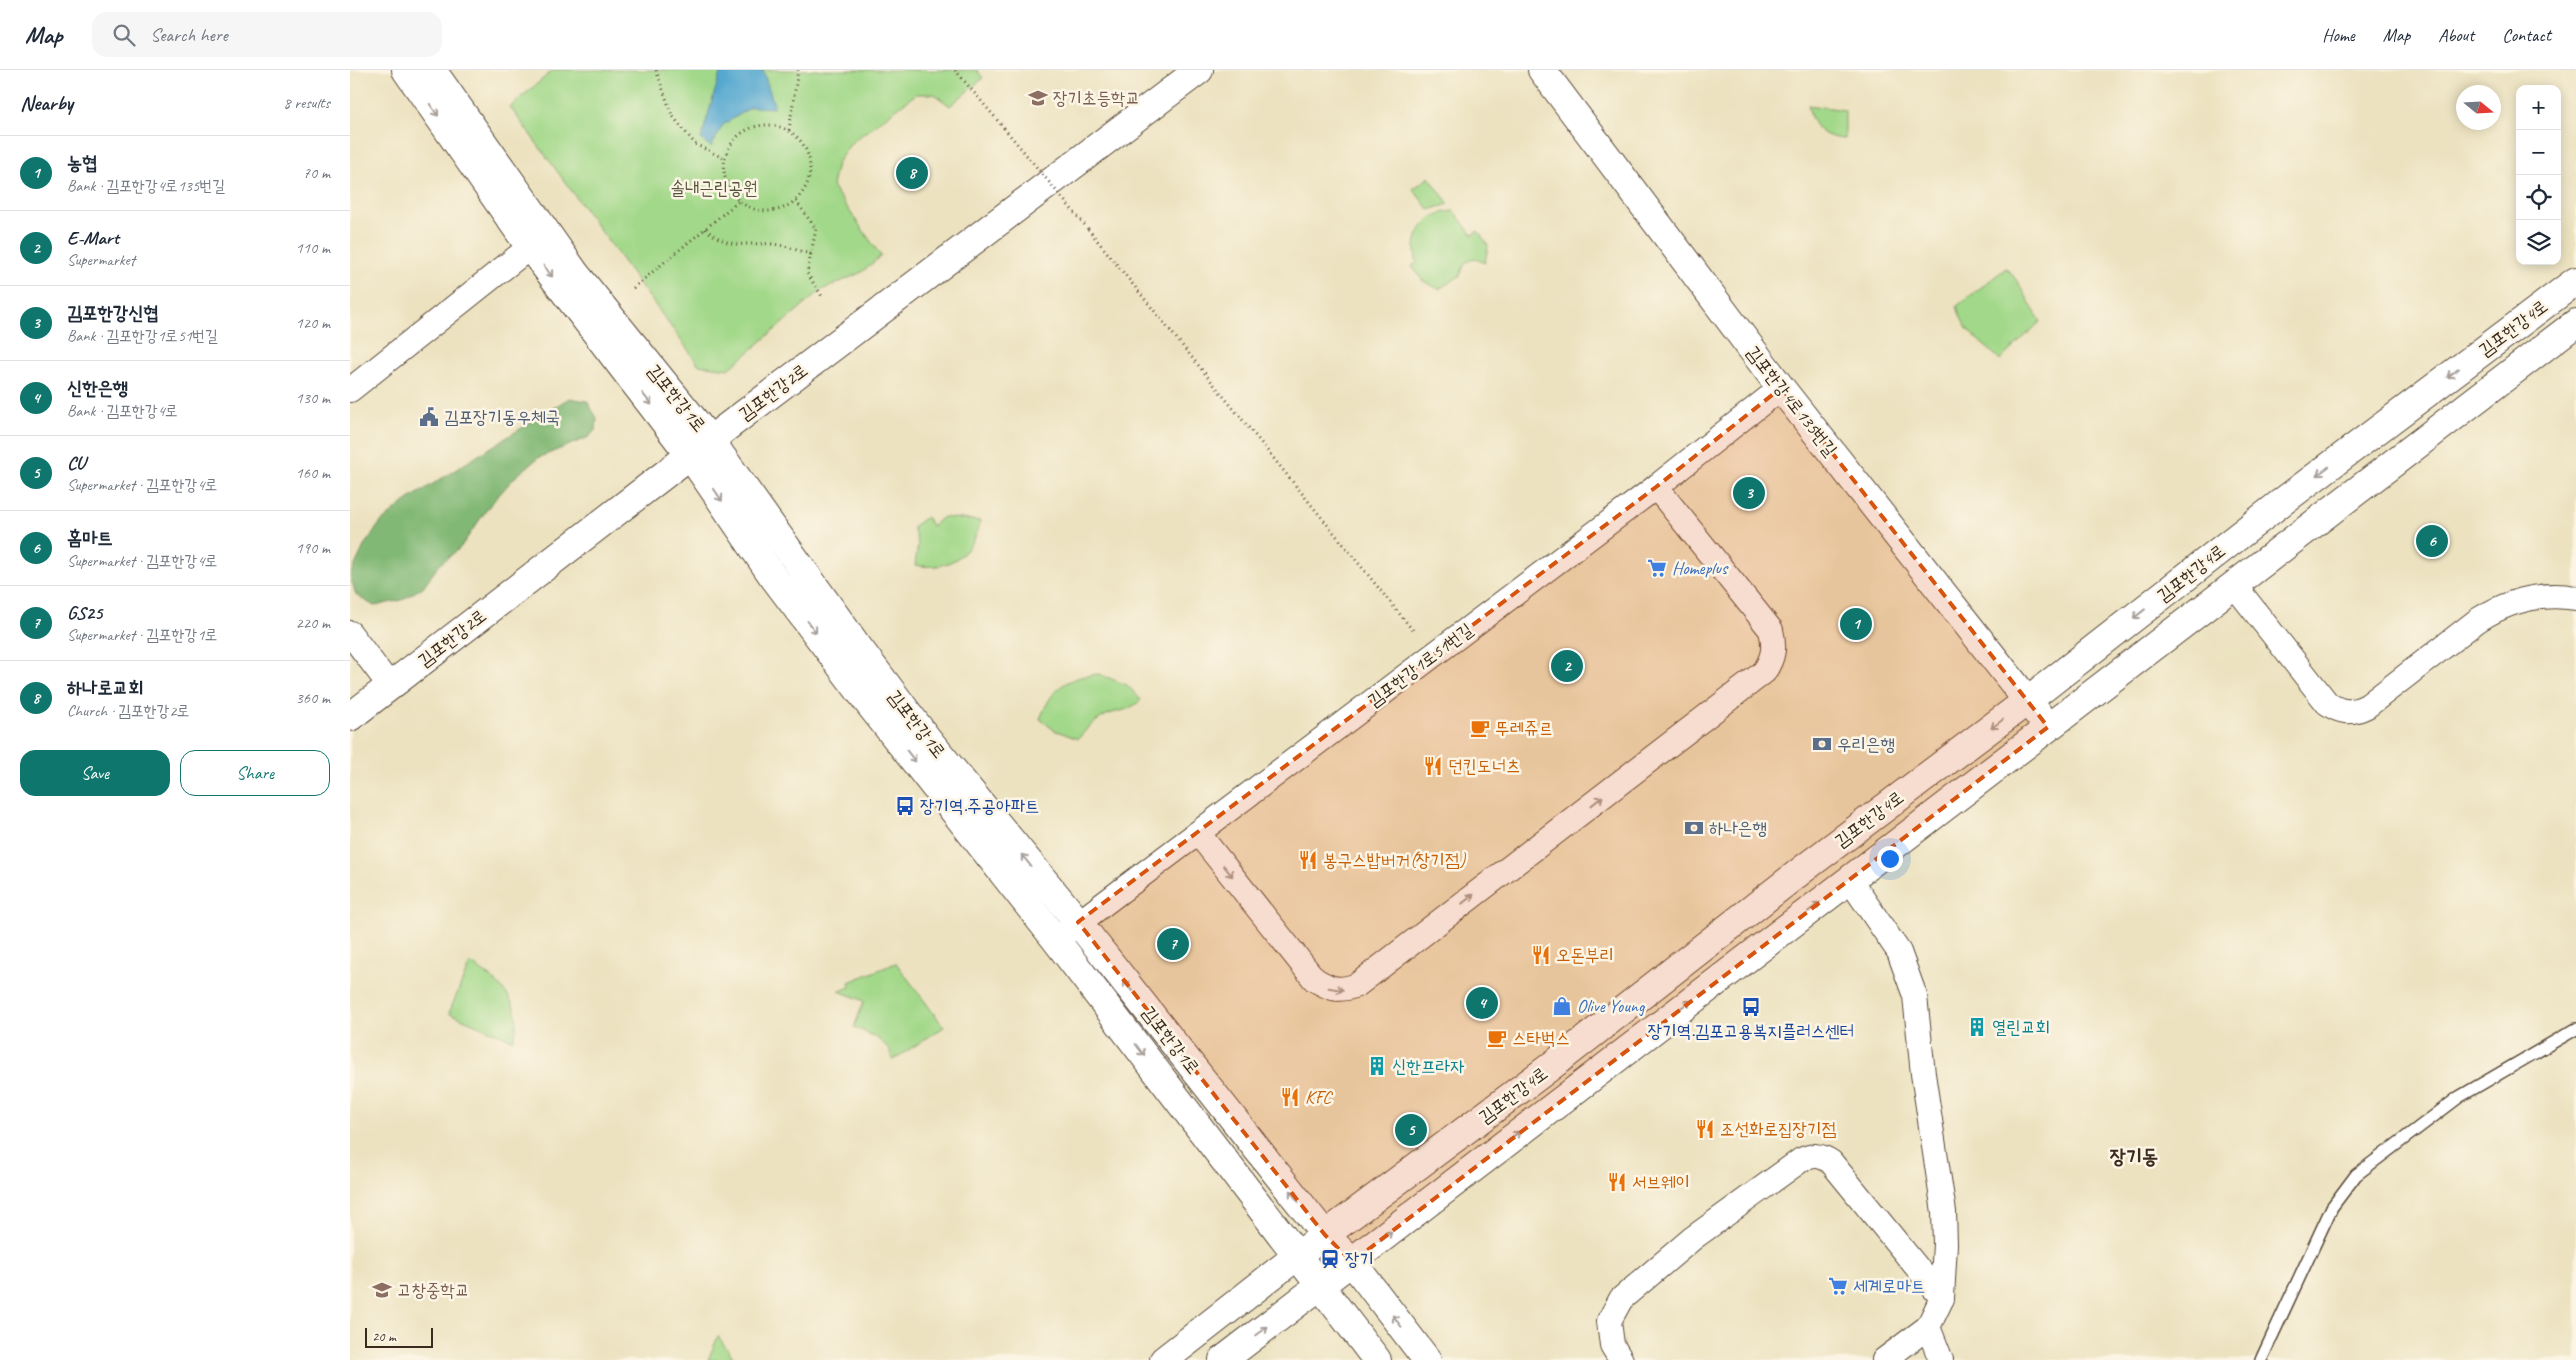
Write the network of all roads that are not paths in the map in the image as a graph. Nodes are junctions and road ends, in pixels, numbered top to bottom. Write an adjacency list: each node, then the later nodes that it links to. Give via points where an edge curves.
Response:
1 (406, 70): 5 (street, 김포한강1로, one-way to 5)
2 (432, 70): 10 (street, 김포한강1로)
3 (1199, 70): 10 (street, 김포한강2로)
4 (1542, 70): 8 (street, 김포한강4로135번길)
5 (530, 247): 9 (street); 10 (street, 김포한강1로, one-way to 10)
6 (2576, 281): 16 (street, 김포한강4로, one-way to 16, via 2282,502)
7 (2576, 323): 12 (street, 김포한강4로)
8 (1781, 388): 11 (street, 김포한강1로51번길); 16 (street, 김포한강4로135번길)
9 (350, 390)
10 (700, 447): 15 (street, 김포한강2로); 21 (street, 김포한강1로, one-way to 10, via 900,703 786,548); 22 (street, 김포한강1로, one-way to 22, via 772,575)
11 (1656, 487): 19 (street, 김포한강1로51번길); 19 (street, one-way to 11, via 1314,979 1329,988 1344,990 1357,985 1764,672 1773,658 1771,630)
12 (2234, 586): 13 (street, 김포한강4로, via 2327,703 2346,712 2367,706 2496,609 2534,597); 18 (street, 김포한강4로)
13 (2576, 598)
14 (350, 633): 15 (street)
15 (390, 686): 17 (street, 김포한강2로)
16 (2028, 701): 18 (street, 김포한강4로135번길); 24 (street, 김포한강4로, one-way to 24, via 1806,866 1550,1067)
17 (350, 717)
18 (2048, 727): 20 (street, 김포한강4로)
19 (1198, 833): 21 (street, 김포한강1로51번길)
20 (1850, 880): 26 (street, 김포한강4로, one-way to 20); 28 (street, via 1899,952 1915,996 1944,1212)
21 (1078, 922): 22 (street, 김포한강1로51번길); 24 (street, 김포한강1로, one-way to 21)
22 (1056, 940): 25 (street, 김포한강1로, one-way to 25)
23 (2576, 1029): 37 (lane, via 2460,1097 2356,1175 2332,1207)
24 (1324, 1235): 25 (street, 김포한강4로); 26 (street, 김포한강1로)
25 (1297, 1256): 27 (street, 김포한강1로); 30 (street, 김포한강4로)
26 (1352, 1262): 27 (street, 김포한강4로); 33 (street, 김포한강1로, one-way to 26)
27 (1319, 1287): 31 (street, 김포한강4로, one-way to 27); 32 (street, 김포한강1로)
28 (1942, 1298): 29 (street); 34 (street, via 1840,1171 1822,1156 1813,1155 1801,1160 1693,1238 1621,1299 1609,1321 1612,1345)
29 (1928, 1327): 35 (street); 36 (street)
30 (1164, 1360)
31 (1223, 1360)
32 (1376, 1360)
33 (1427, 1360)
34 (1621, 1360)
35 (1884, 1360)
36 (1940, 1360)
37 (2261, 1360)

